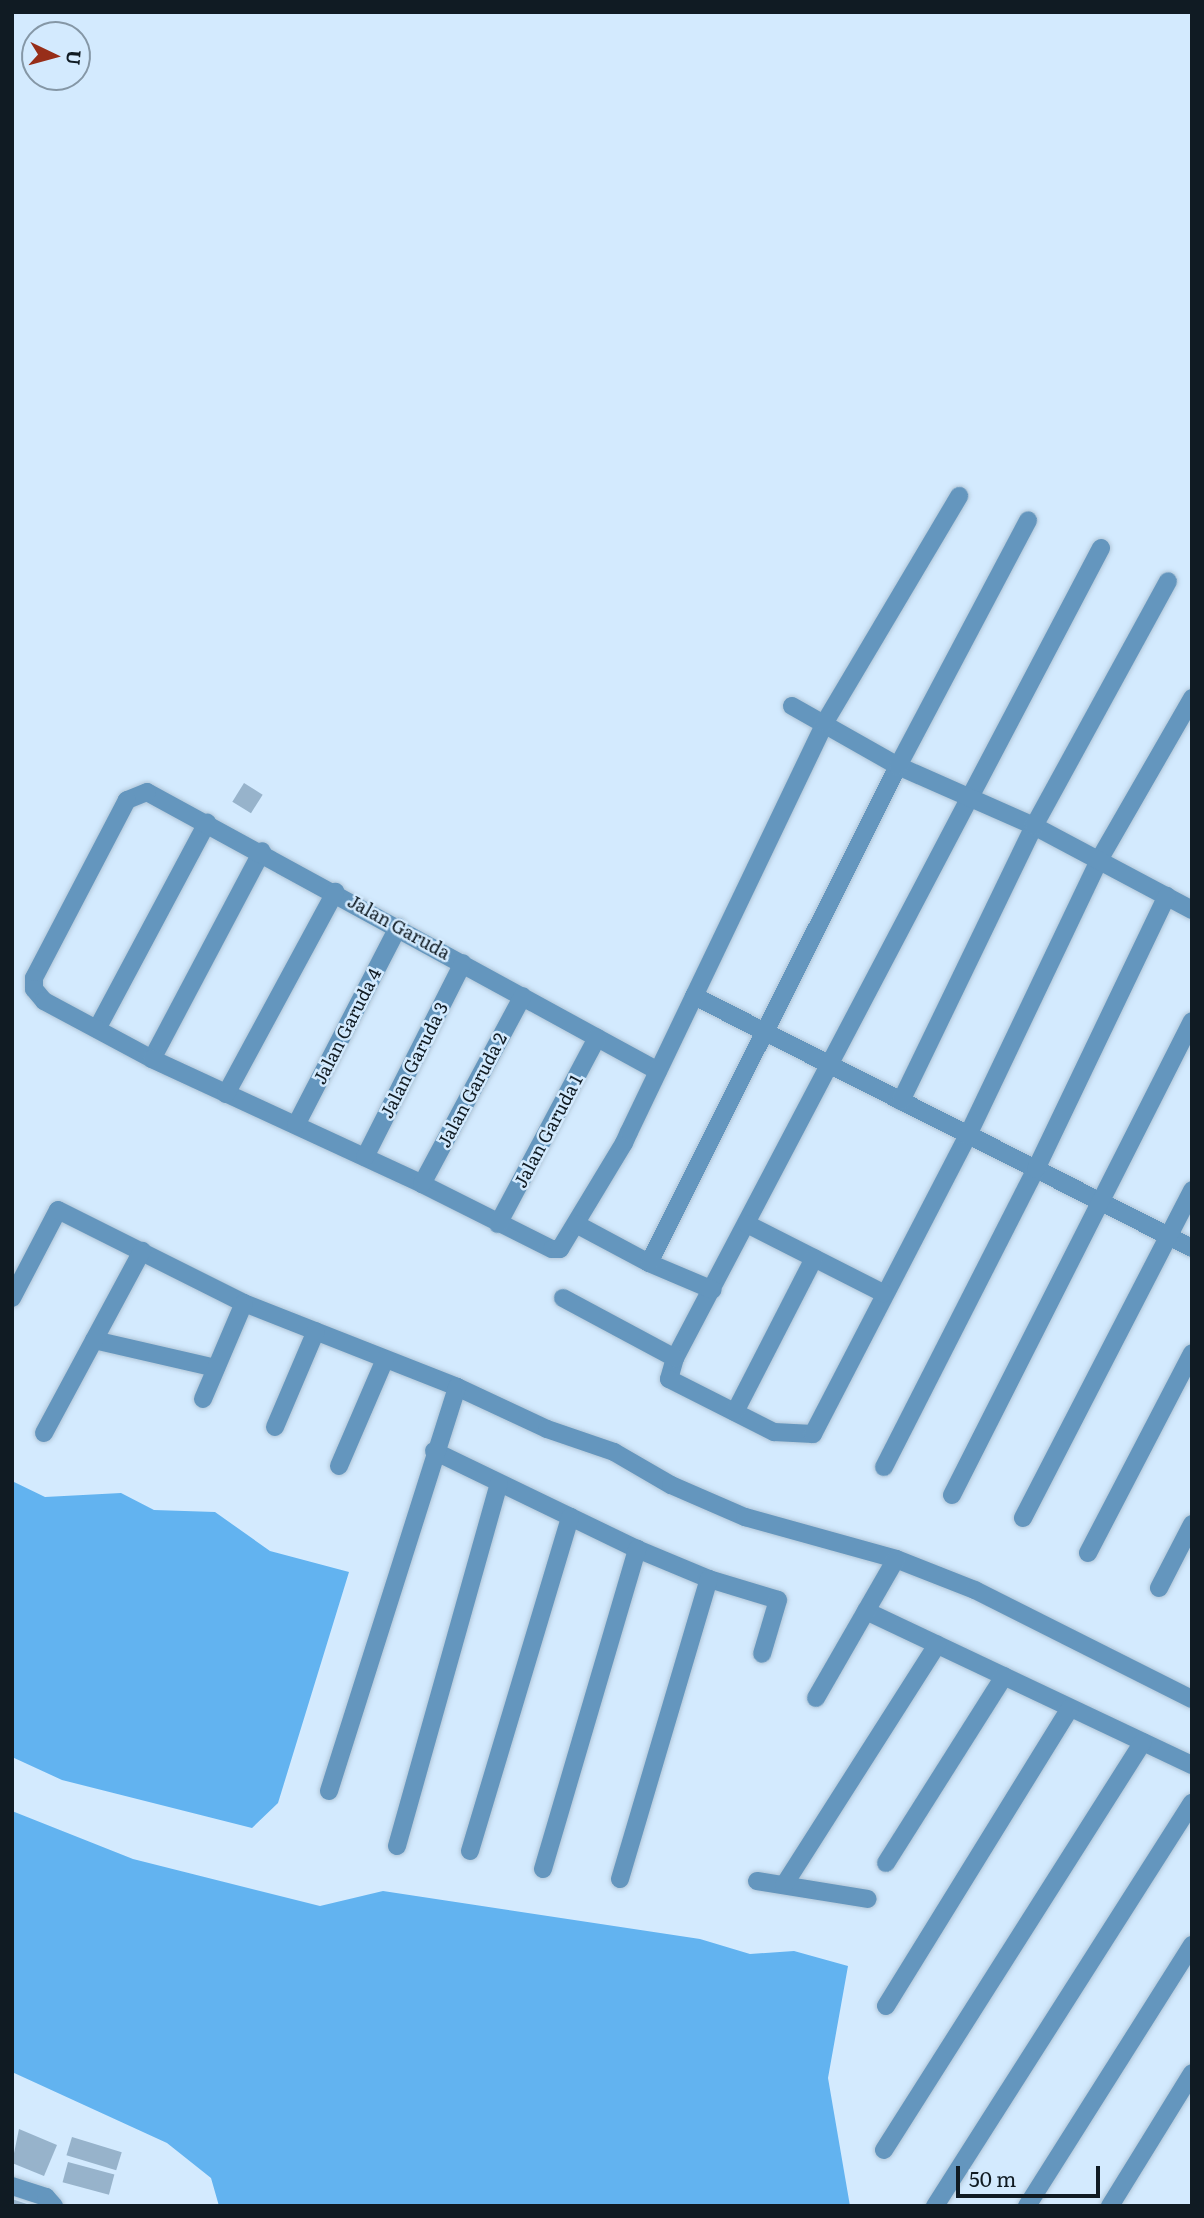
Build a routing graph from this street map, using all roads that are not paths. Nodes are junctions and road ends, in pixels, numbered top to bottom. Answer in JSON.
{"nodes":[{"id":1,"x":959,"y":496,"type":"dead end"},
{"id":2,"x":1028,"y":520,"type":"dead end"},
{"id":3,"x":1101,"y":548,"type":"dead end"},
{"id":4,"x":1168,"y":581,"type":"dead end"},
{"id":5,"x":1192,"y":698,"type":"edge"},
{"id":6,"x":792,"y":706,"type":"dead end"},
{"id":7,"x":825,"y":722,"type":"junction"},
{"id":8,"x":898,"y":766,"type":"junction"},
{"id":9,"x":968,"y":796,"type":"junction"},
{"id":10,"x":207,"y":823,"type":"junction"},
{"id":11,"x":1034,"y":826,"type":"junction"},
{"id":12,"x":262,"y":851,"type":"junction"},
{"id":13,"x":1099,"y":860,"type":"junction"},
{"id":14,"x":335,"y":892,"type":"junction"},
{"id":15,"x":1167,"y":896,"type":"junction"},
{"id":16,"x":1192,"y":910,"type":"edge"},
{"id":17,"x":398,"y":927,"type":"junction"},
{"id":18,"x":463,"y":963,"type":"junction"},
{"id":19,"x":523,"y":996,"type":"junction"},
{"id":20,"x":694,"y":996,"type":"junction"},
{"id":21,"x":1192,"y":1021,"type":"edge"},
{"id":22,"x":97,"y":1029,"type":"junction"},
{"id":23,"x":765,"y":1032,"type":"junction"},
{"id":24,"x":597,"y":1038,"type":"junction"},
{"id":25,"x":152,"y":1059,"type":"junction"},
{"id":26,"x":832,"y":1066,"type":"junction"},
{"id":27,"x":658,"y":1071,"type":"junction"},
{"id":28,"x":226,"y":1094,"type":"junction"},
{"id":29,"x":901,"y":1101,"type":"junction"},
{"id":30,"x":296,"y":1125,"type":"junction"},
{"id":31,"x":968,"y":1135,"type":"junction"},
{"id":32,"x":365,"y":1157,"type":"junction"},
{"id":33,"x":1036,"y":1169,"type":"junction"},
{"id":34,"x":422,"y":1184,"type":"junction"},
{"id":35,"x":1192,"y":1190,"type":"edge"},
{"id":36,"x":1101,"y":1202,"type":"junction"},
{"id":37,"x":498,"y":1224,"type":"junction"},
{"id":38,"x":576,"y":1224,"type":"junction"},
{"id":39,"x":747,"y":1224,"type":"junction"},
{"id":40,"x":1169,"y":1237,"type":"junction"},
{"id":41,"x":1192,"y":1248,"type":"edge"},
{"id":42,"x":142,"y":1251,"type":"junction"},
{"id":43,"x":814,"y":1258,"type":"junction"},
{"id":44,"x":649,"y":1263,"type":"junction"},
{"id":45,"x":713,"y":1290,"type":"junction"},
{"id":46,"x":883,"y":1293,"type":"junction"},
{"id":47,"x":12,"y":1298,"type":"edge"},
{"id":48,"x":563,"y":1298,"type":"dead end"},
{"id":49,"x":244,"y":1303,"type":"junction"},
{"id":50,"x":316,"y":1331,"type":"junction"},
{"id":51,"x":94,"y":1340,"type":"junction"},
{"id":52,"x":1192,"y":1353,"type":"edge"},
{"id":53,"x":675,"y":1358,"type":"junction"},
{"id":54,"x":385,"y":1359,"type":"junction"},
{"id":55,"x":216,"y":1368,"type":"junction"},
{"id":56,"x":457,"y":1387,"type":"junction"},
{"id":57,"x":203,"y":1399,"type":"dead end"},
{"id":58,"x":736,"y":1412,"type":"junction"},
{"id":59,"x":275,"y":1427,"type":"dead end"},
{"id":60,"x":44,"y":1433,"type":"dead end"},
{"id":61,"x":434,"y":1451,"type":"junction"},
{"id":62,"x":340,"y":1466,"type":"dead end"},
{"id":63,"x":884,"y":1466,"type":"dead end"},
{"id":64,"x":499,"y":1483,"type":"junction"},
{"id":65,"x":952,"y":1495,"type":"dead end"},
{"id":66,"x":570,"y":1517,"type":"junction"},
{"id":67,"x":1023,"y":1518,"type":"dead end"},
{"id":68,"x":1192,"y":1524,"type":"edge"},
{"id":69,"x":637,"y":1549,"type":"junction"},
{"id":70,"x":1088,"y":1553,"type":"dead end"},
{"id":71,"x":896,"y":1559,"type":"junction"},
{"id":72,"x":709,"y":1579,"type":"junction"},
{"id":73,"x":1159,"y":1588,"type":"dead end"},
{"id":74,"x":866,"y":1611,"type":"junction"},
{"id":75,"x":937,"y":1645,"type":"junction"},
{"id":76,"x":762,"y":1654,"type":"dead end"},
{"id":77,"x":1004,"y":1676,"type":"junction"},
{"id":78,"x":816,"y":1698,"type":"dead end"},
{"id":79,"x":1192,"y":1699,"type":"edge"},
{"id":80,"x":1070,"y":1708,"type":"junction"},
{"id":81,"x":1143,"y":1742,"type":"junction"},
{"id":82,"x":1192,"y":1765,"type":"edge"},
{"id":83,"x":329,"y":1791,"type":"dead end"},
{"id":84,"x":1192,"y":1804,"type":"edge"},
{"id":85,"x":397,"y":1846,"type":"dead end"},
{"id":86,"x":470,"y":1851,"type":"dead end"},
{"id":87,"x":886,"y":1863,"type":"dead end"},
{"id":88,"x":543,"y":1869,"type":"dead end"},
{"id":89,"x":620,"y":1879,"type":"dead end"},
{"id":90,"x":757,"y":1881,"type":"dead end"},
{"id":91,"x":784,"y":1885,"type":"junction"},
{"id":92,"x":868,"y":1899,"type":"dead end"},
{"id":93,"x":1192,"y":1945,"type":"edge"},
{"id":94,"x":886,"y":2006,"type":"dead end"},
{"id":95,"x":1192,"y":2073,"type":"edge"},
{"id":96,"x":884,"y":2150,"type":"dead end"},
{"id":97,"x":12,"y":2186,"type":"edge"},
{"id":98,"x":54,"y":2206,"type":"edge"},
{"id":99,"x":935,"y":2206,"type":"edge"},
{"id":100,"x":1027,"y":2206,"type":"edge"},
{"id":101,"x":1110,"y":2206,"type":"edge"}],
"edges":[{"from":1,"to":7,"type":"street"},
{"from":2,"to":8,"type":"street"},
{"from":3,"to":9,"type":"street"},
{"from":4,"to":11,"type":"street"},
{"from":5,"to":13,"type":"street"},
{"from":6,"to":7,"type":"street"},
{"from":7,"to":8,"type":"street"},
{"from":7,"to":20,"type":"street"},
{"from":8,"to":9,"type":"street"},
{"from":8,"to":23,"type":"street"},
{"from":9,"to":11,"type":"street"},
{"from":9,"to":26,"type":"street"},
{"from":10,"to":12,"type":"street","name":"Jalan Garuda"},
{"from":10,"to":22,"type":"street"},
{"from":10,"to":22,"type":"street","name":"Jalan Garuda"},
{"from":11,"to":13,"type":"street"},
{"from":11,"to":29,"type":"street"},
{"from":12,"to":14,"type":"street","name":"Jalan Garuda"},
{"from":12,"to":25,"type":"street"},
{"from":13,"to":15,"type":"street"},
{"from":13,"to":31,"type":"street"},
{"from":14,"to":17,"type":"street","name":"Jalan Garuda"},
{"from":14,"to":28,"type":"street"},
{"from":15,"to":16,"type":"street"},
{"from":15,"to":33,"type":"street"},
{"from":17,"to":18,"type":"street","name":"Jalan Garuda"},
{"from":17,"to":30,"type":"street","name":"Jalan Garuda 4"},
{"from":18,"to":19,"type":"street","name":"Jalan Garuda"},
{"from":18,"to":32,"type":"street","name":"Jalan Garuda 3"},
{"from":19,"to":24,"type":"street","name":"Jalan Garuda"},
{"from":19,"to":34,"type":"street","name":"Jalan Garuda 2"},
{"from":20,"to":23,"type":"street"},
{"from":20,"to":27,"type":"street"},
{"from":21,"to":36,"type":"street"},
{"from":22,"to":25,"type":"street"},
{"from":23,"to":26,"type":"street"},
{"from":23,"to":44,"type":"street"},
{"from":24,"to":27,"type":"street","name":"Jalan Garuda"},
{"from":24,"to":37,"type":"street","name":"Jalan Garuda 1"},
{"from":25,"to":28,"type":"street"},
{"from":26,"to":29,"type":"street"},
{"from":26,"to":39,"type":"street"},
{"from":27,"to":38,"type":"street"},
{"from":28,"to":30,"type":"street"},
{"from":29,"to":31,"type":"street"},
{"from":30,"to":32,"type":"street"},
{"from":31,"to":33,"type":"street"},
{"from":31,"to":46,"type":"street"},
{"from":32,"to":34,"type":"street"},
{"from":33,"to":36,"type":"street"},
{"from":33,"to":63,"type":"street"},
{"from":34,"to":37,"type":"street"},
{"from":35,"to":40,"type":"street"},
{"from":36,"to":40,"type":"street"},
{"from":36,"to":65,"type":"street"},
{"from":37,"to":38,"type":"street"},
{"from":38,"to":44,"type":"street"},
{"from":39,"to":43,"type":"street"},
{"from":39,"to":45,"type":"street"},
{"from":40,"to":41,"type":"street"},
{"from":40,"to":67,"type":"street"},
{"from":42,"to":47,"type":"street"},
{"from":42,"to":49,"type":"street"},
{"from":42,"to":51,"type":"street"},
{"from":43,"to":46,"type":"street"},
{"from":43,"to":58,"type":"street"},
{"from":44,"to":45,"type":"street"},
{"from":45,"to":53,"type":"street"},
{"from":46,"to":58,"type":"street"},
{"from":48,"to":53,"type":"street"},
{"from":49,"to":50,"type":"street"},
{"from":49,"to":55,"type":"street"},
{"from":50,"to":54,"type":"street"},
{"from":50,"to":59,"type":"street"},
{"from":51,"to":55,"type":"street"},
{"from":51,"to":60,"type":"street"},
{"from":52,"to":70,"type":"street"},
{"from":53,"to":58,"type":"street"},
{"from":54,"to":56,"type":"street"},
{"from":54,"to":62,"type":"street"},
{"from":55,"to":57,"type":"street"},
{"from":56,"to":61,"type":"street"},
{"from":56,"to":71,"type":"street"},
{"from":61,"to":64,"type":"street"},
{"from":61,"to":83,"type":"street"},
{"from":64,"to":66,"type":"street"},
{"from":64,"to":85,"type":"street"},
{"from":66,"to":69,"type":"street"},
{"from":66,"to":86,"type":"street"},
{"from":68,"to":73,"type":"street"},
{"from":69,"to":72,"type":"street"},
{"from":69,"to":88,"type":"street"},
{"from":71,"to":74,"type":"street"},
{"from":71,"to":79,"type":"street"},
{"from":72,"to":76,"type":"street"},
{"from":72,"to":89,"type":"street"},
{"from":74,"to":75,"type":"street"},
{"from":74,"to":78,"type":"street"},
{"from":75,"to":77,"type":"street"},
{"from":75,"to":91,"type":"street"},
{"from":77,"to":80,"type":"street"},
{"from":77,"to":87,"type":"street"},
{"from":80,"to":81,"type":"street"},
{"from":80,"to":94,"type":"street"},
{"from":81,"to":82,"type":"street"},
{"from":81,"to":96,"type":"street"},
{"from":84,"to":99,"type":"street"},
{"from":90,"to":91,"type":"street"},
{"from":91,"to":92,"type":"street"},
{"from":93,"to":100,"type":"street"},
{"from":95,"to":101,"type":"street"},
{"from":97,"to":98,"type":"street"}]}
